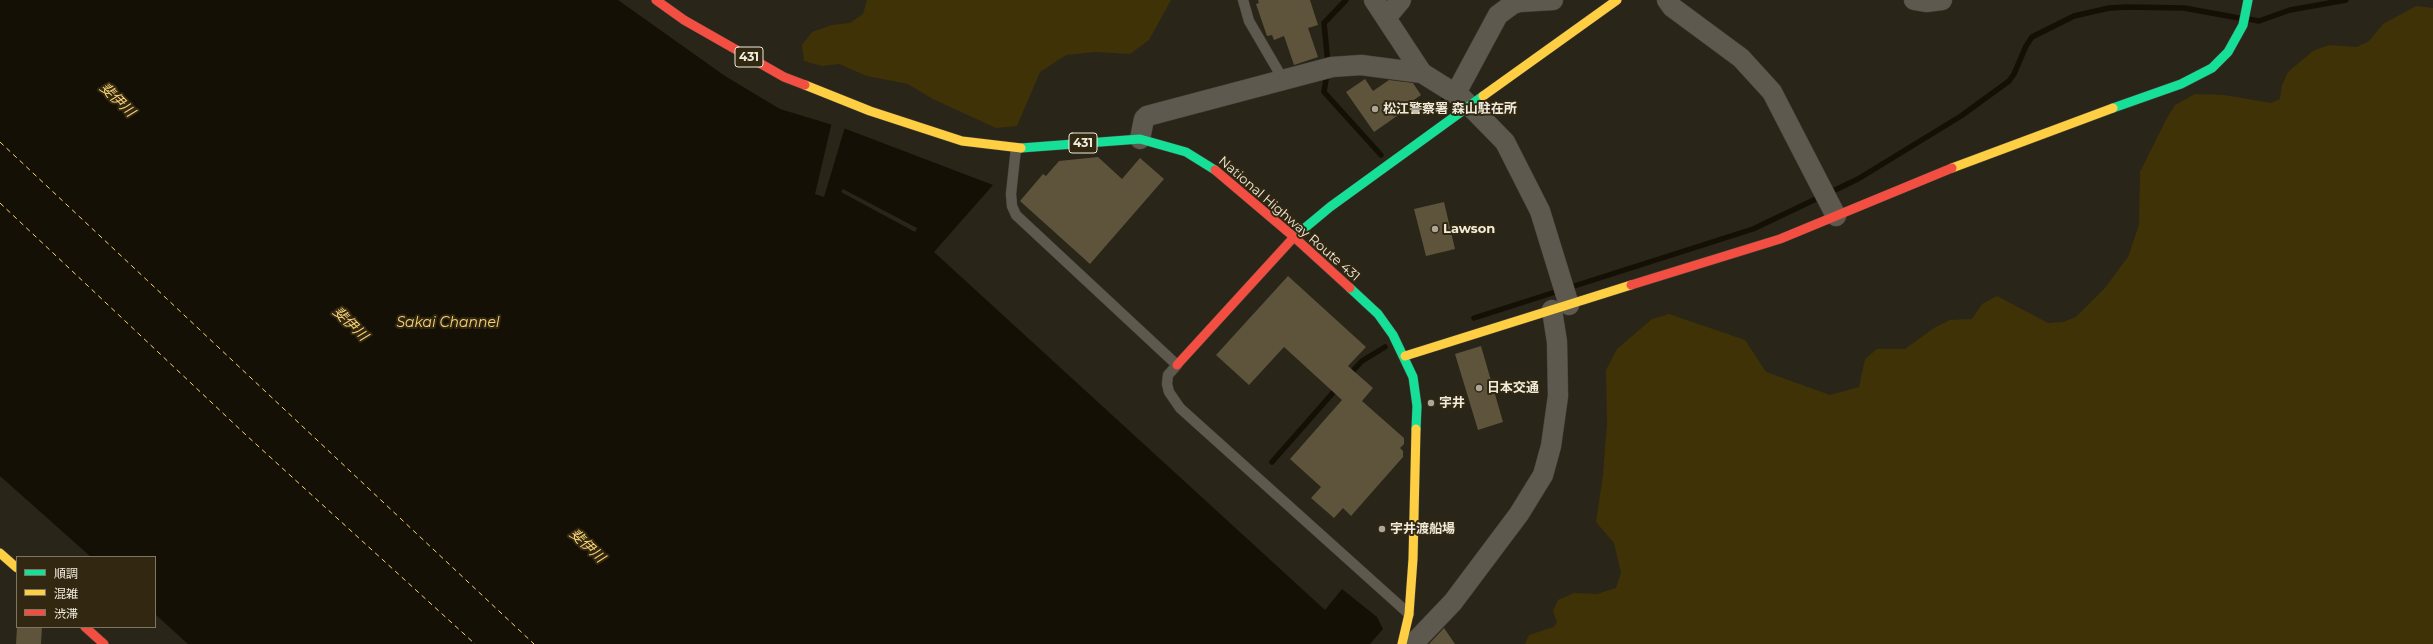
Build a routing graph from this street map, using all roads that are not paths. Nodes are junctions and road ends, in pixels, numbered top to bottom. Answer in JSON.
{"nodes":[{"id":1,"x":656,"y":0,"type":"edge"},
{"id":2,"x":1243,"y":0,"type":"edge"},
{"id":3,"x":1374,"y":0,"type":"edge"},
{"id":4,"x":1401,"y":0,"type":"edge"},
{"id":5,"x":1553,"y":0,"type":"edge"},
{"id":6,"x":1617,"y":0,"type":"edge"},
{"id":7,"x":1667,"y":0,"type":"edge"},
{"id":8,"x":1914,"y":0,"type":"edge"},
{"id":9,"x":1942,"y":0,"type":"edge"},
{"id":10,"x":2248,"y":0,"type":"edge"},
{"id":11,"x":1386,"y":18,"type":"junction"},
{"id":12,"x":1422,"y":73,"type":"junction"},
{"id":13,"x":1284,"y":81,"type":"junction"},
{"id":14,"x":1458,"y":95,"type":"junction"},
{"id":15,"x":1140,"y":140,"type":"junction"},
{"id":16,"x":1016,"y":148,"type":"junction"},
{"id":17,"x":1829,"y":203,"type":"junction"},
{"id":18,"x":1294,"y":237,"type":"junction"},
{"id":19,"x":1562,"y":298,"type":"junction"},
{"id":20,"x":1405,"y":356,"type":"junction"},
{"id":21,"x":1177,"y":365,"type":"junction"},
{"id":22,"x":0,"y":552,"type":"edge"},
{"id":23,"x":16,"y":567,"type":"edge"},
{"id":24,"x":1409,"y":614,"type":"junction"},
{"id":25,"x":86,"y":628,"type":"edge"},
{"id":26,"x":104,"y":644,"type":"edge"},
{"id":27,"x":1402,"y":644,"type":"edge"},
{"id":28,"x":1413,"y":644,"type":"edge"}],
"edges":[{"from":1,"to":16,"type":"main road","name":"National Highway Route 431","number":"431"},
{"from":2,"to":13,"type":"lane"},
{"from":3,"to":11,"type":"street"},
{"from":4,"to":11,"type":"street"},
{"from":5,"to":14,"type":"street"},
{"from":6,"to":14,"type":"main road"},
{"from":7,"to":17,"type":"street"},
{"from":8,"to":9,"type":"street"},
{"from":10,"to":17,"type":"main road"},
{"from":11,"to":12,"type":"street"},
{"from":12,"to":13,"type":"street"},
{"from":12,"to":14,"type":"street"},
{"from":13,"to":15,"type":"street"},
{"from":14,"to":18,"type":"main road"},
{"from":14,"to":19,"type":"street"},
{"from":15,"to":16,"type":"main road","name":"National Highway Route 431","number":"431"},
{"from":15,"to":18,"type":"main road","name":"National Highway Route 431","number":"431"},
{"from":16,"to":21,"type":"lane"},
{"from":17,"to":19,"type":"main road"},
{"from":18,"to":20,"type":"main road","name":"National Highway Route 431","number":"431"},
{"from":18,"to":21,"type":"main road"},
{"from":19,"to":20,"type":"main road"},
{"from":19,"to":28,"type":"street"},
{"from":20,"to":24,"type":"main road","name":"National Highway Route 431","number":"431"},
{"from":21,"to":24,"type":"lane"},
{"from":22,"to":23,"type":"main road"},
{"from":24,"to":27,"type":"main road","name":"National Highway Route 431","number":"431"},
{"from":25,"to":26,"type":"main road"}]}
